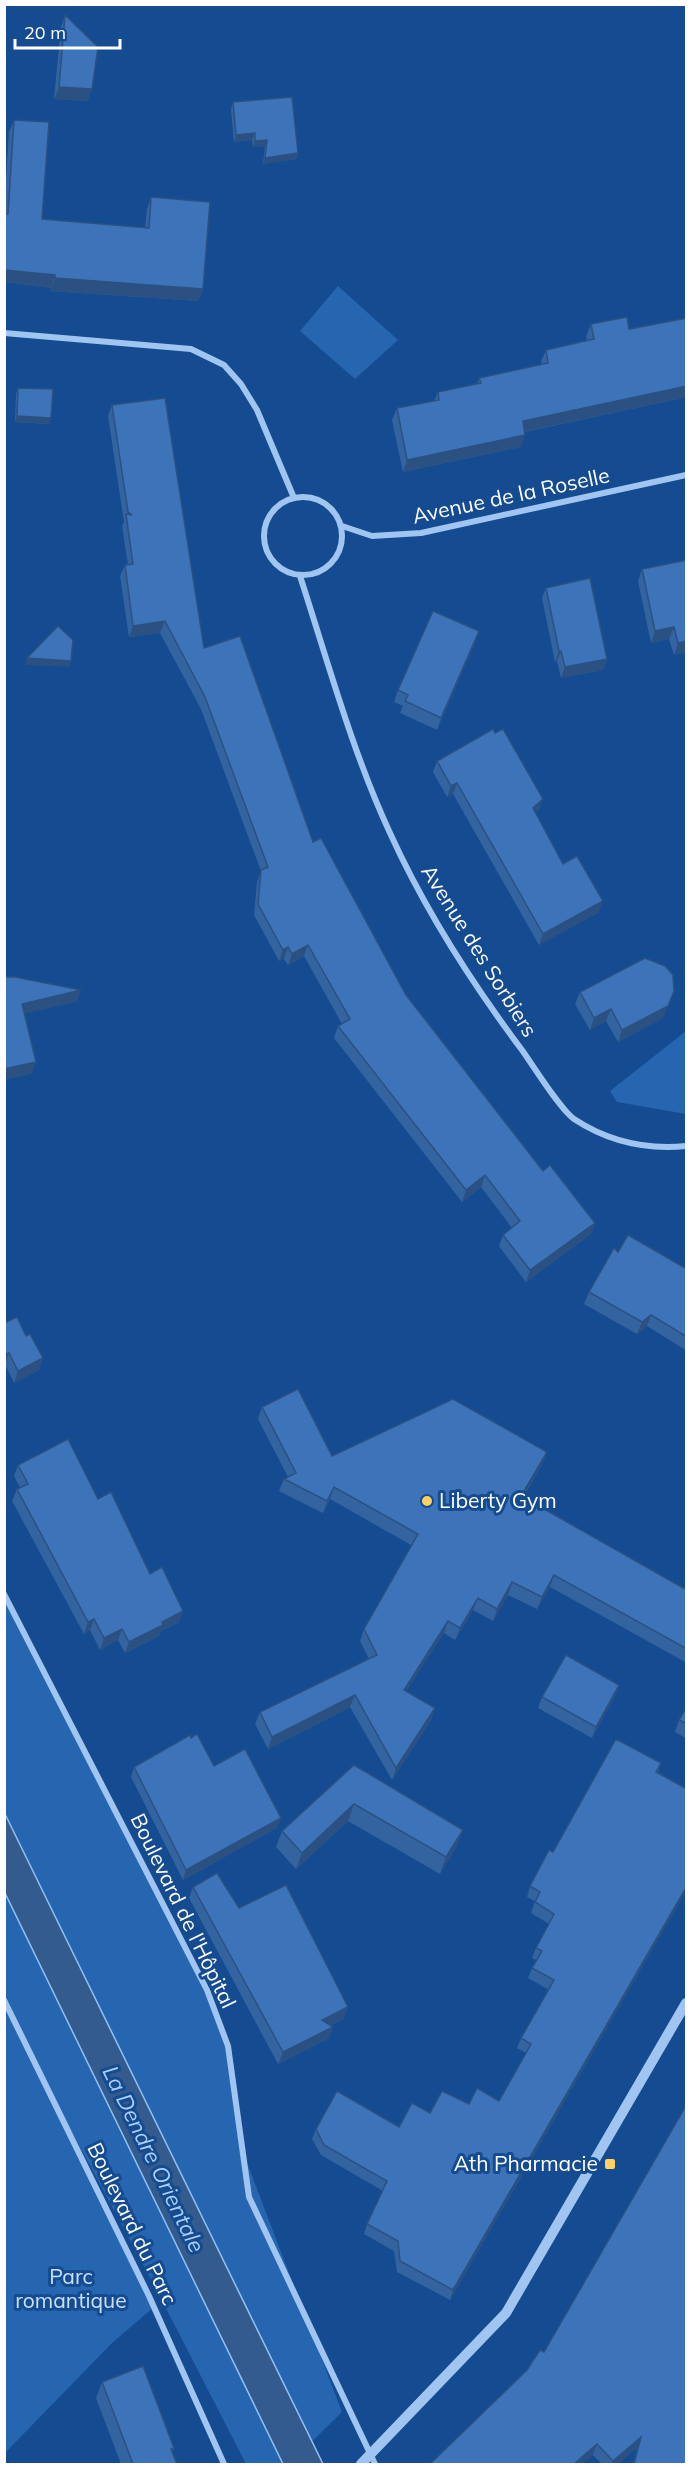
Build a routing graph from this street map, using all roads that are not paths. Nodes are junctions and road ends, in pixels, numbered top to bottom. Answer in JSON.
{"nodes":[{"id":1,"x":4,"y":333,"type":"edge"},
{"id":2,"x":687,"y":476,"type":"edge"},
{"id":3,"x":294,"y":498,"type":"junction"},
{"id":4,"x":342,"y":526,"type":"junction"},
{"id":5,"x":300,"y":576,"type":"junction"},
{"id":6,"x":687,"y":1146,"type":"edge"},
{"id":7,"x":4,"y":1594,"type":"edge"},
{"id":8,"x":4,"y":2000,"type":"edge"},
{"id":9,"x":687,"y":2003,"type":"edge"},
{"id":10,"x":373,"y":2459,"type":"edge"},
{"id":11,"x":224,"y":2464,"type":"edge"},
{"id":12,"x":361,"y":2464,"type":"edge"}],
"edges":[{"from":1,"to":3,"type":"street"},
{"from":2,"to":4,"type":"street","name":"Avenue de la Roselle"},
{"from":3,"to":4,"type":"street"},
{"from":3,"to":5,"type":"street"},
{"from":4,"to":5,"type":"street"},
{"from":5,"to":6,"type":"street","name":"Avenue des Sorbiers"},
{"from":7,"to":10,"type":"street","name":"Boulevard de l'Hôpital"},
{"from":8,"to":11,"type":"street","name":"Boulevard du Parc"},
{"from":9,"to":10,"type":"street"},
{"from":10,"to":12,"type":"street"}]}
